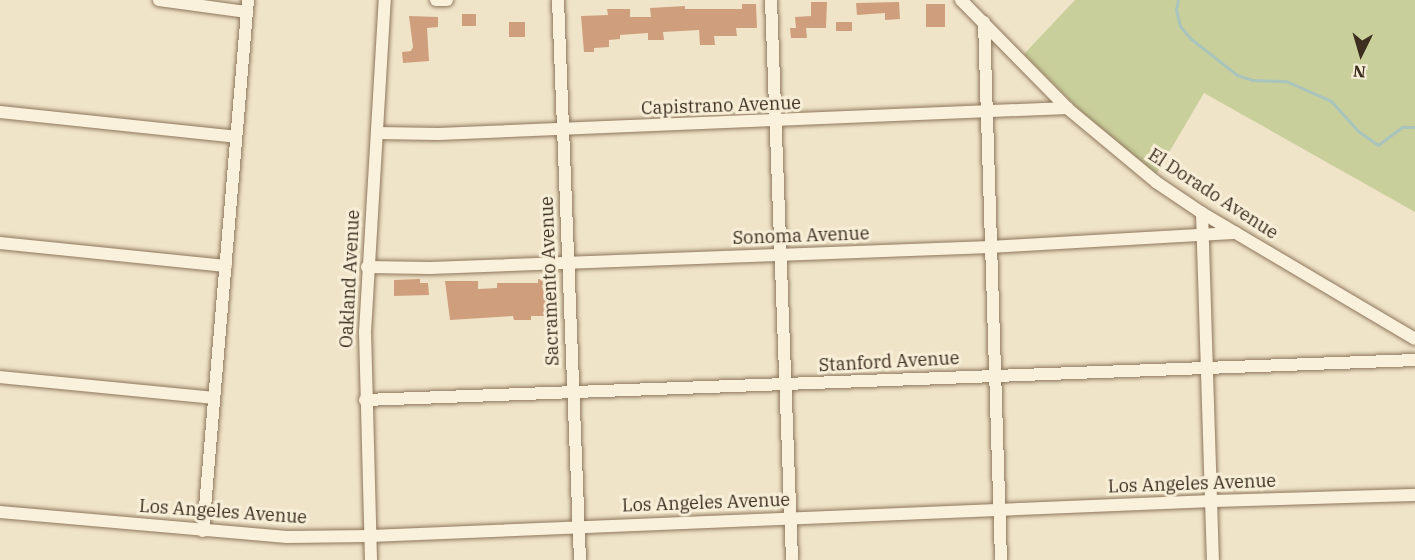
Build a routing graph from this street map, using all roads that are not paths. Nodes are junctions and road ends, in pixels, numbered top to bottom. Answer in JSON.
{"nodes":[{"id":1,"x":159,"y":0,"type":"edge"},
{"id":2,"x":385,"y":0,"type":"edge"},
{"id":3,"x":436,"y":0,"type":"edge"},
{"id":4,"x":447,"y":0,"type":"edge"},
{"id":5,"x":558,"y":0,"type":"edge"},
{"id":6,"x":771,"y":0,"type":"edge"},
{"id":7,"x":962,"y":0,"type":"edge"},
{"id":8,"x":247,"y":6,"type":"edge"},
{"id":9,"x":984,"y":22,"type":"junction"},
{"id":10,"x":1067,"y":108,"type":"junction"},
{"id":11,"x":987,"y":111,"type":"junction"},
{"id":12,"x":0,"y":112,"type":"edge"},
{"id":13,"x":776,"y":122,"type":"junction"},
{"id":14,"x":562,"y":129,"type":"junction"},
{"id":15,"x":377,"y":133,"type":"junction"},
{"id":16,"x":236,"y":137,"type":"junction"},
{"id":17,"x":1202,"y":213,"type":"junction"},
{"id":18,"x":1236,"y":233,"type":"junction"},
{"id":19,"x":1203,"y":235,"type":"junction"},
{"id":20,"x":0,"y":243,"type":"edge"},
{"id":21,"x":991,"y":247,"type":"junction"},
{"id":22,"x":781,"y":254,"type":"junction"},
{"id":23,"x":568,"y":263,"type":"junction"},
{"id":24,"x":226,"y":266,"type":"junction"},
{"id":25,"x":367,"y":267,"type":"junction"},
{"id":26,"x":1415,"y":339,"type":"edge"},
{"id":27,"x":1415,"y":360,"type":"edge"},
{"id":28,"x":1209,"y":369,"type":"junction"},
{"id":29,"x":995,"y":375,"type":"junction"},
{"id":30,"x":0,"y":377,"type":"edge"},
{"id":31,"x":787,"y":384,"type":"junction"},
{"id":32,"x":572,"y":392,"type":"junction"},
{"id":33,"x":214,"y":398,"type":"junction"},
{"id":34,"x":365,"y":400,"type":"junction"},
{"id":35,"x":1415,"y":495,"type":"edge"},
{"id":36,"x":1212,"y":501,"type":"junction"},
{"id":37,"x":999,"y":510,"type":"junction"},
{"id":38,"x":0,"y":512,"type":"edge"},
{"id":39,"x":791,"y":518,"type":"junction"},
{"id":40,"x":579,"y":526,"type":"junction"},
{"id":41,"x":203,"y":531,"type":"junction"},
{"id":42,"x":370,"y":536,"type":"junction"},
{"id":43,"x":371,"y":560,"type":"edge"},
{"id":44,"x":579,"y":560,"type":"edge"},
{"id":45,"x":792,"y":560,"type":"edge"},
{"id":46,"x":1001,"y":560,"type":"edge"},
{"id":47,"x":1213,"y":560,"type":"edge"}],
"edges":[{"from":1,"to":8,"type":"street"},
{"from":2,"to":15,"type":"street","name":"Oakland Avenue"},
{"from":3,"to":4,"type":"street"},
{"from":5,"to":14,"type":"street","name":"Sacramento Avenue"},
{"from":6,"to":13,"type":"street"},
{"from":7,"to":9,"type":"street","name":"El Dorado Avenue"},
{"from":8,"to":16,"type":"street"},
{"from":9,"to":10,"type":"street","name":"El Dorado Avenue"},
{"from":9,"to":11,"type":"street"},
{"from":10,"to":11,"type":"street","name":"Capistrano Avenue"},
{"from":10,"to":17,"type":"street","name":"El Dorado Avenue"},
{"from":11,"to":13,"type":"street","name":"Capistrano Avenue"},
{"from":11,"to":21,"type":"street"},
{"from":12,"to":16,"type":"street"},
{"from":13,"to":14,"type":"street","name":"Capistrano Avenue"},
{"from":13,"to":22,"type":"street"},
{"from":14,"to":15,"type":"street","name":"Capistrano Avenue"},
{"from":14,"to":23,"type":"street","name":"Sacramento Avenue"},
{"from":15,"to":25,"type":"street","name":"Oakland Avenue"},
{"from":16,"to":24,"type":"street"},
{"from":17,"to":18,"type":"street","name":"El Dorado Avenue"},
{"from":17,"to":19,"type":"street"},
{"from":18,"to":19,"type":"street","name":"Sonoma Avenue"},
{"from":18,"to":26,"type":"street","name":"El Dorado Avenue"},
{"from":19,"to":21,"type":"street","name":"Sonoma Avenue"},
{"from":19,"to":28,"type":"street"},
{"from":20,"to":24,"type":"street"},
{"from":21,"to":22,"type":"street","name":"Sonoma Avenue"},
{"from":21,"to":29,"type":"street"},
{"from":22,"to":23,"type":"street","name":"Sonoma Avenue"},
{"from":22,"to":31,"type":"street"},
{"from":23,"to":25,"type":"street","name":"Sonoma Avenue"},
{"from":23,"to":32,"type":"street","name":"Sacramento Avenue"},
{"from":24,"to":33,"type":"street"},
{"from":25,"to":34,"type":"street","name":"Oakland Avenue"},
{"from":27,"to":28,"type":"street","name":"Stanford Avenue"},
{"from":28,"to":29,"type":"street","name":"Stanford Avenue"},
{"from":28,"to":36,"type":"street"},
{"from":29,"to":31,"type":"street","name":"Stanford Avenue"},
{"from":29,"to":37,"type":"street"},
{"from":30,"to":33,"type":"street"},
{"from":31,"to":32,"type":"street","name":"Stanford Avenue"},
{"from":31,"to":39,"type":"street"},
{"from":32,"to":34,"type":"street","name":"Stanford Avenue"},
{"from":32,"to":40,"type":"street","name":"Sacramento Avenue"},
{"from":33,"to":41,"type":"street"},
{"from":34,"to":42,"type":"street","name":"Oakland Avenue"},
{"from":35,"to":36,"type":"street","name":"Los Angeles Avenue"},
{"from":36,"to":37,"type":"street","name":"Los Angeles Avenue"},
{"from":36,"to":47,"type":"street"},
{"from":37,"to":39,"type":"street","name":"Los Angeles Avenue"},
{"from":37,"to":46,"type":"street"},
{"from":38,"to":41,"type":"street","name":"Los Angeles Avenue"},
{"from":39,"to":40,"type":"street","name":"Los Angeles Avenue"},
{"from":39,"to":45,"type":"street"},
{"from":40,"to":42,"type":"street","name":"Los Angeles Avenue"},
{"from":40,"to":44,"type":"street","name":"Sacramento Avenue"},
{"from":41,"to":42,"type":"street","name":"Los Angeles Avenue"},
{"from":42,"to":43,"type":"street","name":"Oakland Avenue"}]}
